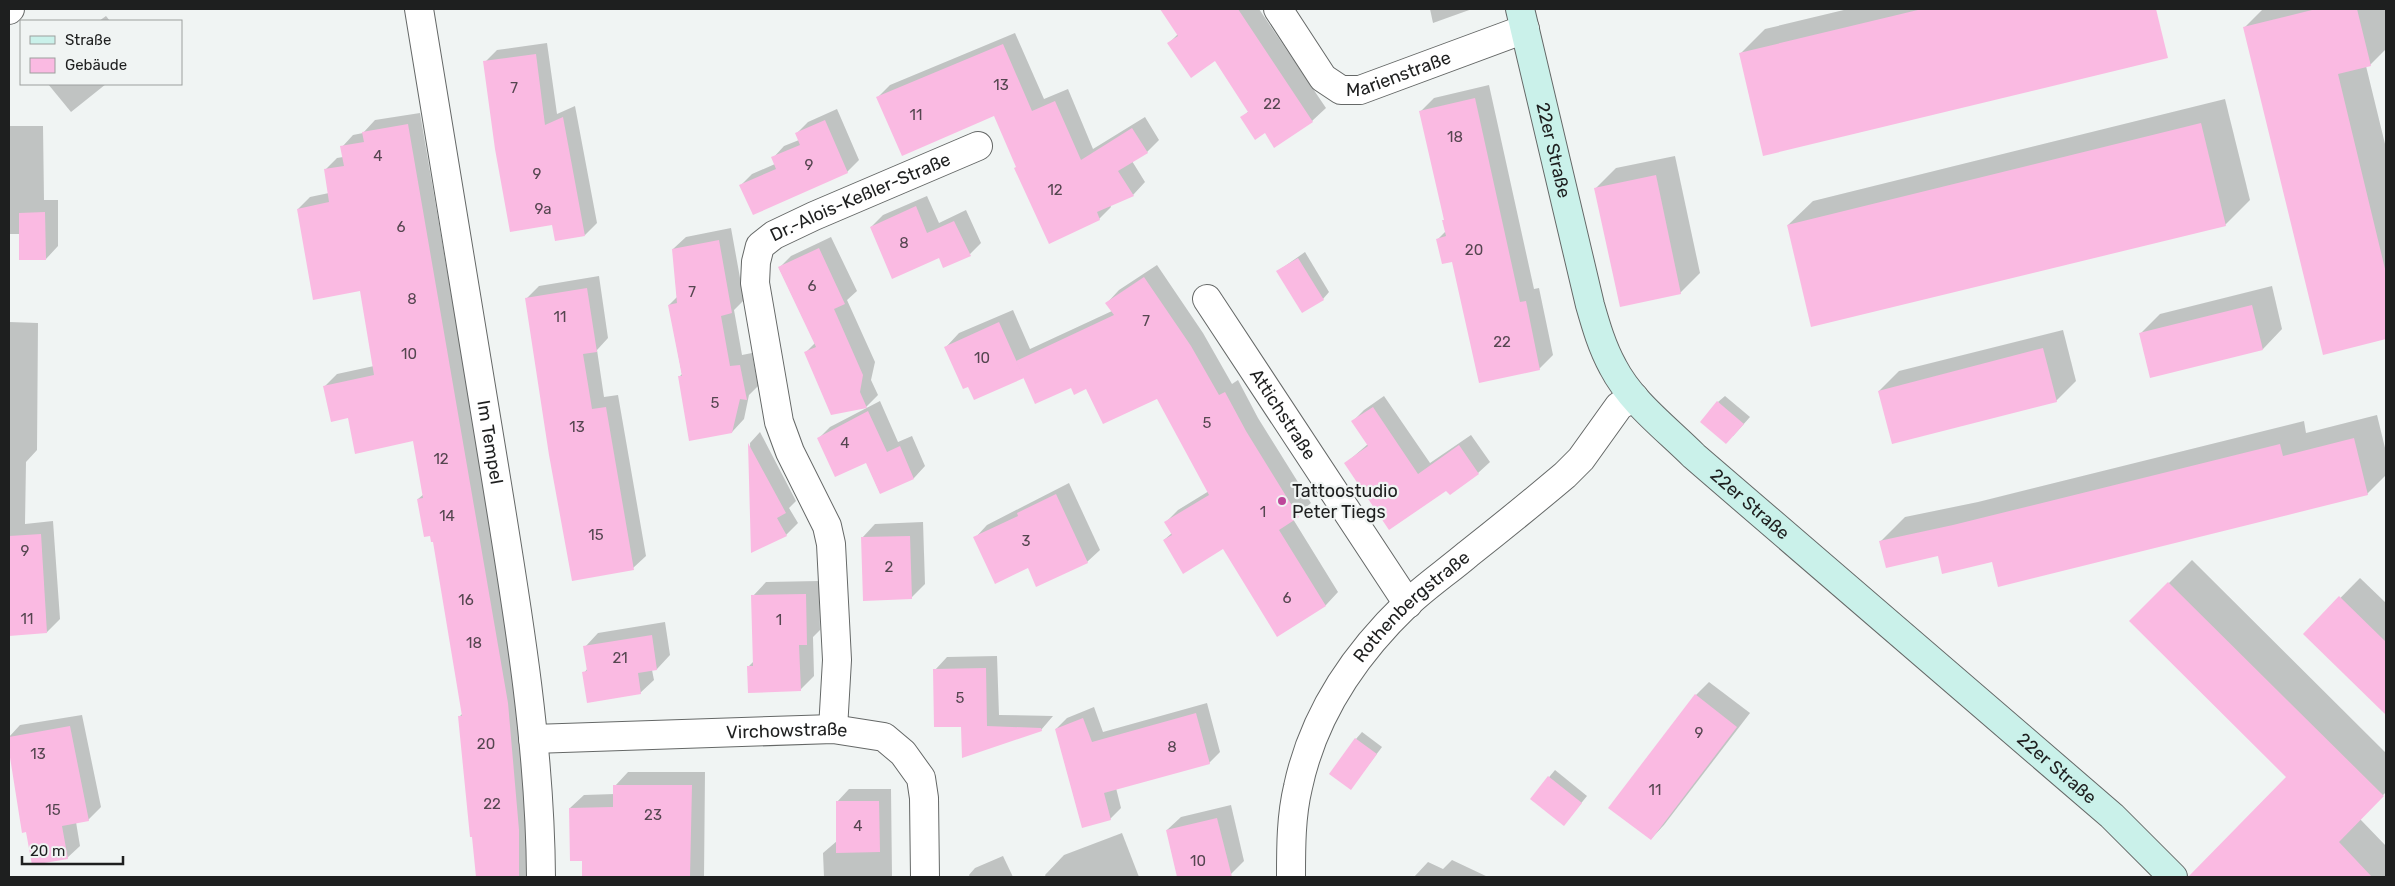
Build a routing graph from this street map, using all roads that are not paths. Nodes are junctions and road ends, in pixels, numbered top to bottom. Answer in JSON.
{"nodes":[{"id":1,"x":419,"y":9,"type":"edge"},
{"id":2,"x":1278,"y":9,"type":"edge"},
{"id":3,"x":1522,"y":19,"type":"edge"},
{"id":4,"x":978,"y":146,"type":"dead end"},
{"id":5,"x":1207,"y":300,"type":"dead end"},
{"id":6,"x":1634,"y":396,"type":"junction"},
{"id":7,"x":1408,"y":604,"type":"junction"},
{"id":8,"x":833,"y":729,"type":"junction"},
{"id":9,"x":534,"y":739,"type":"junction"},
{"id":10,"x":541,"y":877,"type":"edge"},
{"id":11,"x":925,"y":877,"type":"edge"},
{"id":12,"x":1291,"y":877,"type":"edge"},
{"id":13,"x":2173,"y":877,"type":"edge"}],
"edges":[{"from":1,"to":9,"type":"street","name":"Im Tempel"},
{"from":2,"to":3,"type":"street","name":"Marienstraße"},
{"from":3,"to":6,"type":"street","name":"22er Straße"},
{"from":4,"to":8,"type":"street","name":"Dr.-Alois-Keßler-Straße"},
{"from":5,"to":7,"type":"street","name":"Attichstraße"},
{"from":6,"to":7,"type":"street","name":"Rothenbergstraße"},
{"from":6,"to":13,"type":"street","name":"22er Straße"},
{"from":7,"to":12,"type":"street","name":"Rothenbergstraße"},
{"from":8,"to":9,"type":"street","name":"Virchowstraße"},
{"from":8,"to":11,"type":"street","name":"Virchowstraße"},
{"from":9,"to":10,"type":"street","name":"Im Tempel"}]}
